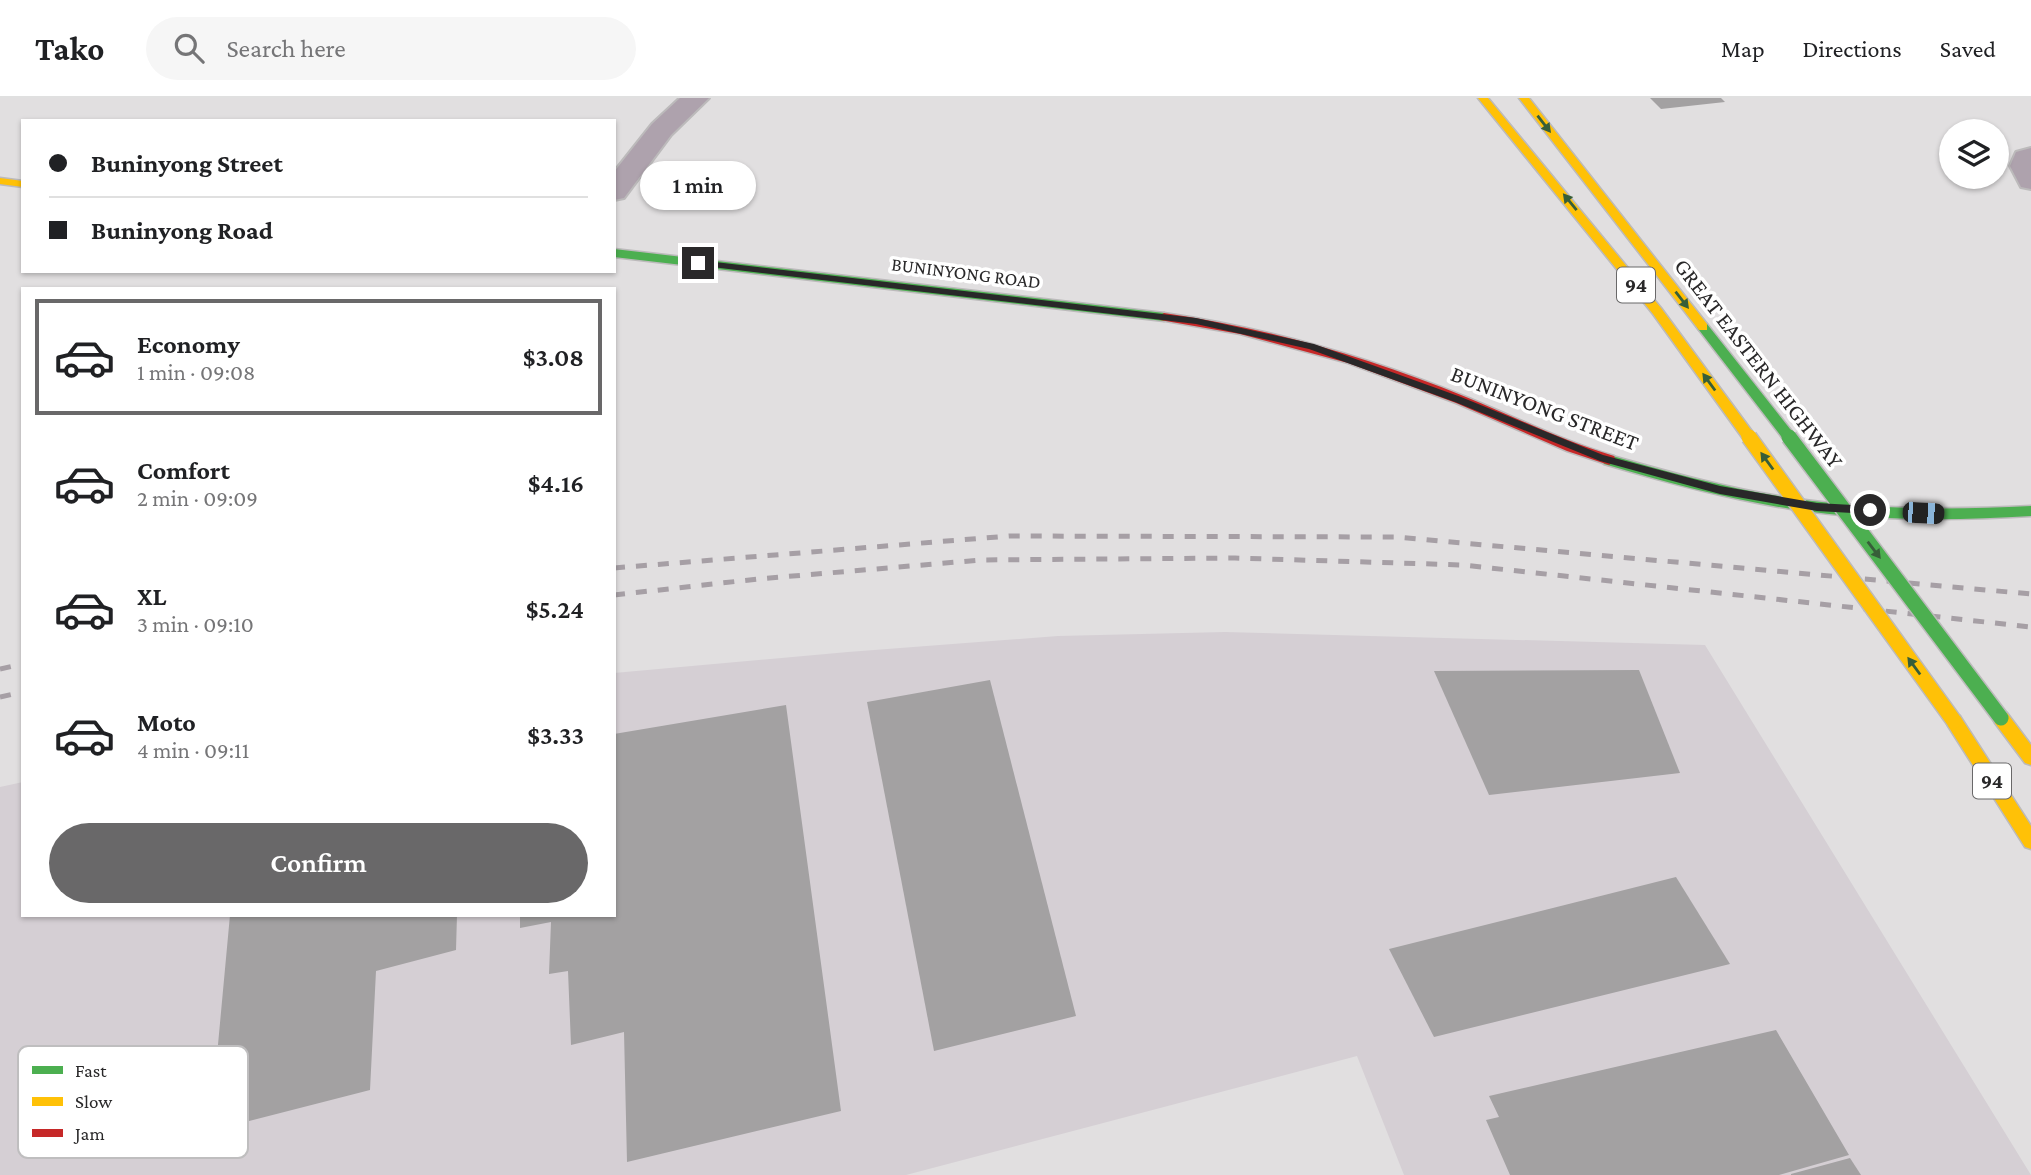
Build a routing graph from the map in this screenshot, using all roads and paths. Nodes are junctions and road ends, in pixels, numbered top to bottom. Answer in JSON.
{"nodes":[{"id":1,"x":696,"y":98,"type":"edge"},
{"id":2,"x":1483,"y":98,"type":"edge"},
{"id":3,"x":1524,"y":98,"type":"edge"},
{"id":4,"x":2031,"y":156,"type":"edge"},
{"id":5,"x":0,"y":181,"type":"edge"},
{"id":6,"x":2031,"y":181,"type":"edge"},
{"id":7,"x":21,"y":184,"type":"edge"},
{"id":8,"x":616,"y":189,"type":"edge"},
{"id":9,"x":616,"y":253,"type":"edge"},
{"id":10,"x":1311,"y":346,"type":"joint"},
{"id":11,"x":2031,"y":510,"type":"edge"},
{"id":12,"x":2031,"y":758,"type":"edge"},
{"id":13,"x":2031,"y":841,"type":"edge"}],
"edges":[{"from":1,"to":8,"type":"street"},
{"from":13,"to":2,"type":"main road","number":"94","one_way":true,"bridge":true},
{"from":3,"to":12,"type":"main road","name":"GREAT EASTERN HIGHWAY","number":"94","one_way":true,"bridge":true},
{"from":4,"to":6,"type":"street"},
{"from":5,"to":7,"type":"main road"},
{"from":9,"to":10,"type":"main road","name":"BUNINYONG ROAD"},
{"from":10,"to":11,"type":"main road","name":"BUNINYONG STREET"}]}
